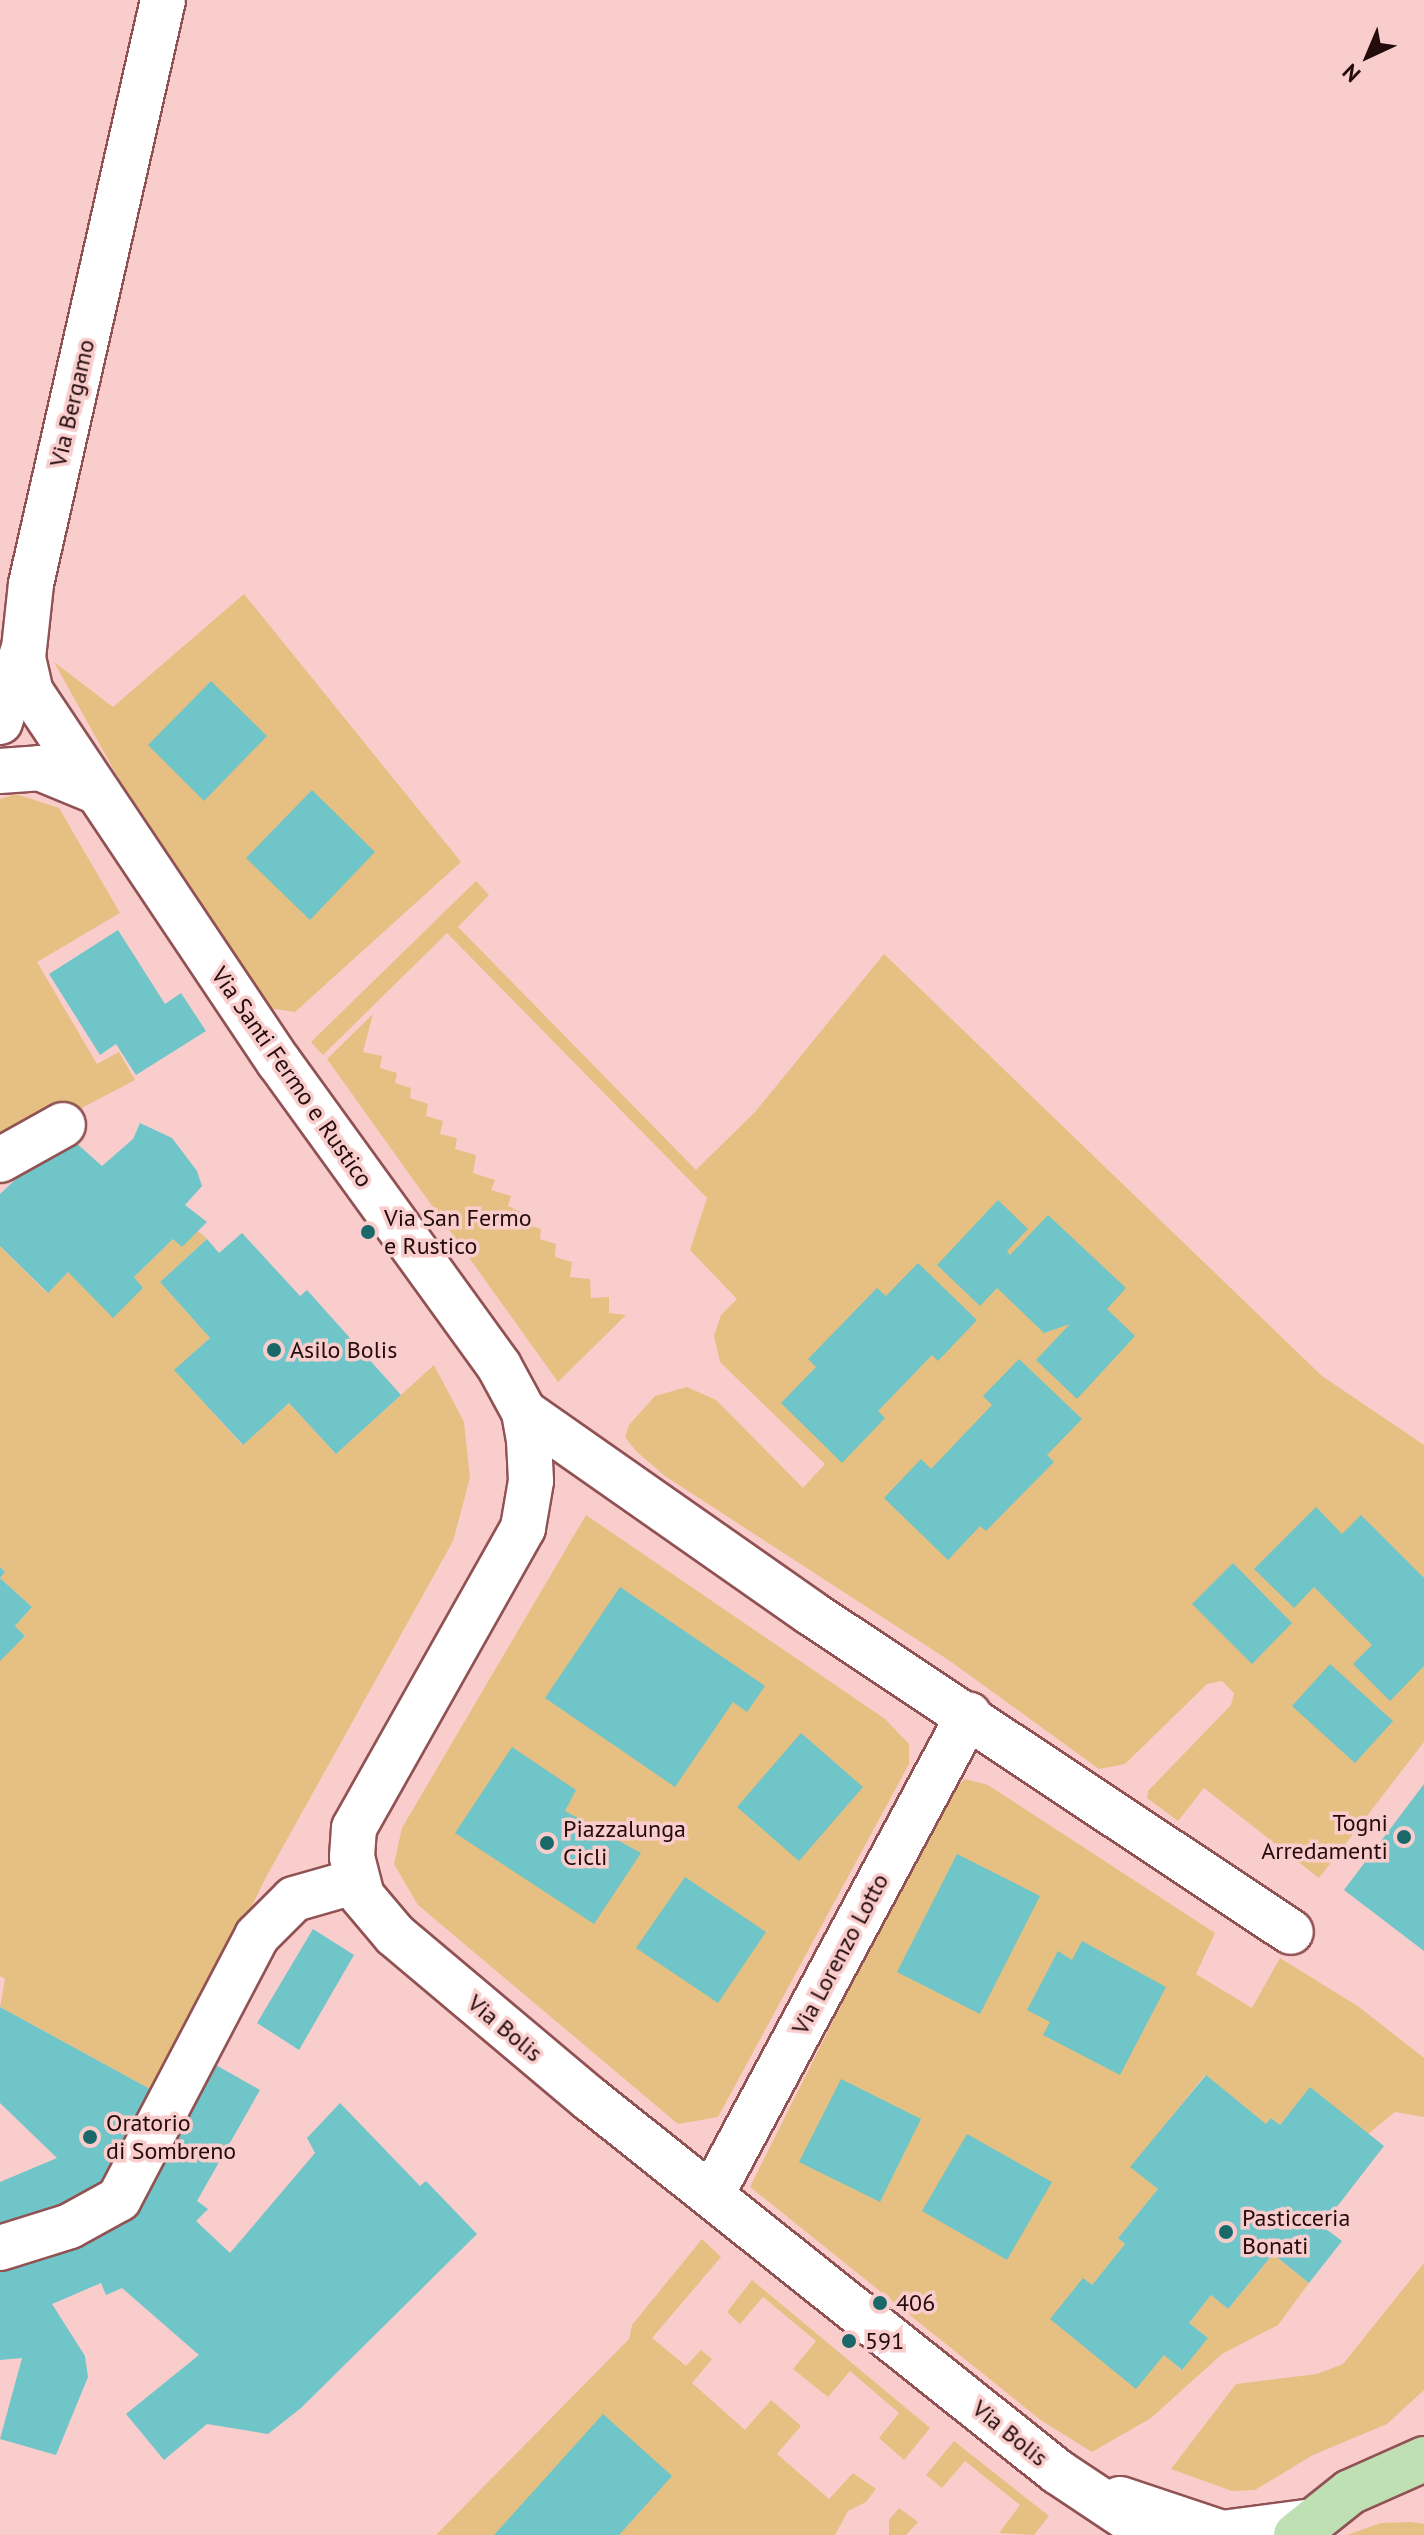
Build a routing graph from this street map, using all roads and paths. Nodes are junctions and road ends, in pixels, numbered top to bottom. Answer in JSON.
{"nodes":[{"id":1,"x":163,"y":0,"type":"edge"},
{"id":2,"x":24,"y":649,"type":"junction"},
{"id":3,"x":0,"y":722,"type":"edge"},
{"id":4,"x":0,"y":771,"type":"edge"},
{"id":5,"x":95,"y":791,"type":"junction"},
{"id":6,"x":63,"y":1125,"type":"dead end"},
{"id":7,"x":0,"y":1160,"type":"edge"},
{"id":8,"x":524,"y":1412,"type":"junction"},
{"id":9,"x":969,"y":1714,"type":"junction"},
{"id":10,"x":357,"y":1881,"type":"junction"},
{"id":11,"x":1291,"y":1932,"type":"dead end"},
{"id":12,"x":712,"y":2194,"type":"junction"},
{"id":13,"x":0,"y":2248,"type":"edge"},
{"id":14,"x":1413,"y":2471,"type":"edge"},
{"id":15,"x":1099,"y":2495,"type":"junction"},
{"id":16,"x":1301,"y":2529,"type":"edge"},
{"id":17,"x":1153,"y":2535,"type":"edge"}],
"edges":[{"from":1,"to":2,"type":"street","name":"Via Bergamo"},
{"from":2,"to":3,"type":"street"},
{"from":2,"to":5,"type":"street","name":"Via Bergamo"},
{"from":4,"to":5,"type":"street"},
{"from":5,"to":8,"type":"street","name":"Via Santi Fermo e Rustico"},
{"from":6,"to":7,"type":"street"},
{"from":8,"to":9,"type":"street"},
{"from":8,"to":10,"type":"street","name":"Via Santi Fermo e Rustico"},
{"from":9,"to":11,"type":"street"},
{"from":9,"to":12,"type":"street","name":"Via Lorenzo Lotto"},
{"from":10,"to":12,"type":"street","name":"Via Bolis"},
{"from":10,"to":13,"type":"street"},
{"from":12,"to":15,"type":"street","name":"Via Bolis"},
{"from":14,"to":16,"type":"main road"},
{"from":15,"to":16,"type":"street","name":"Via Bolis"},
{"from":15,"to":17,"type":"street","name":"Via Bolis"}]}
